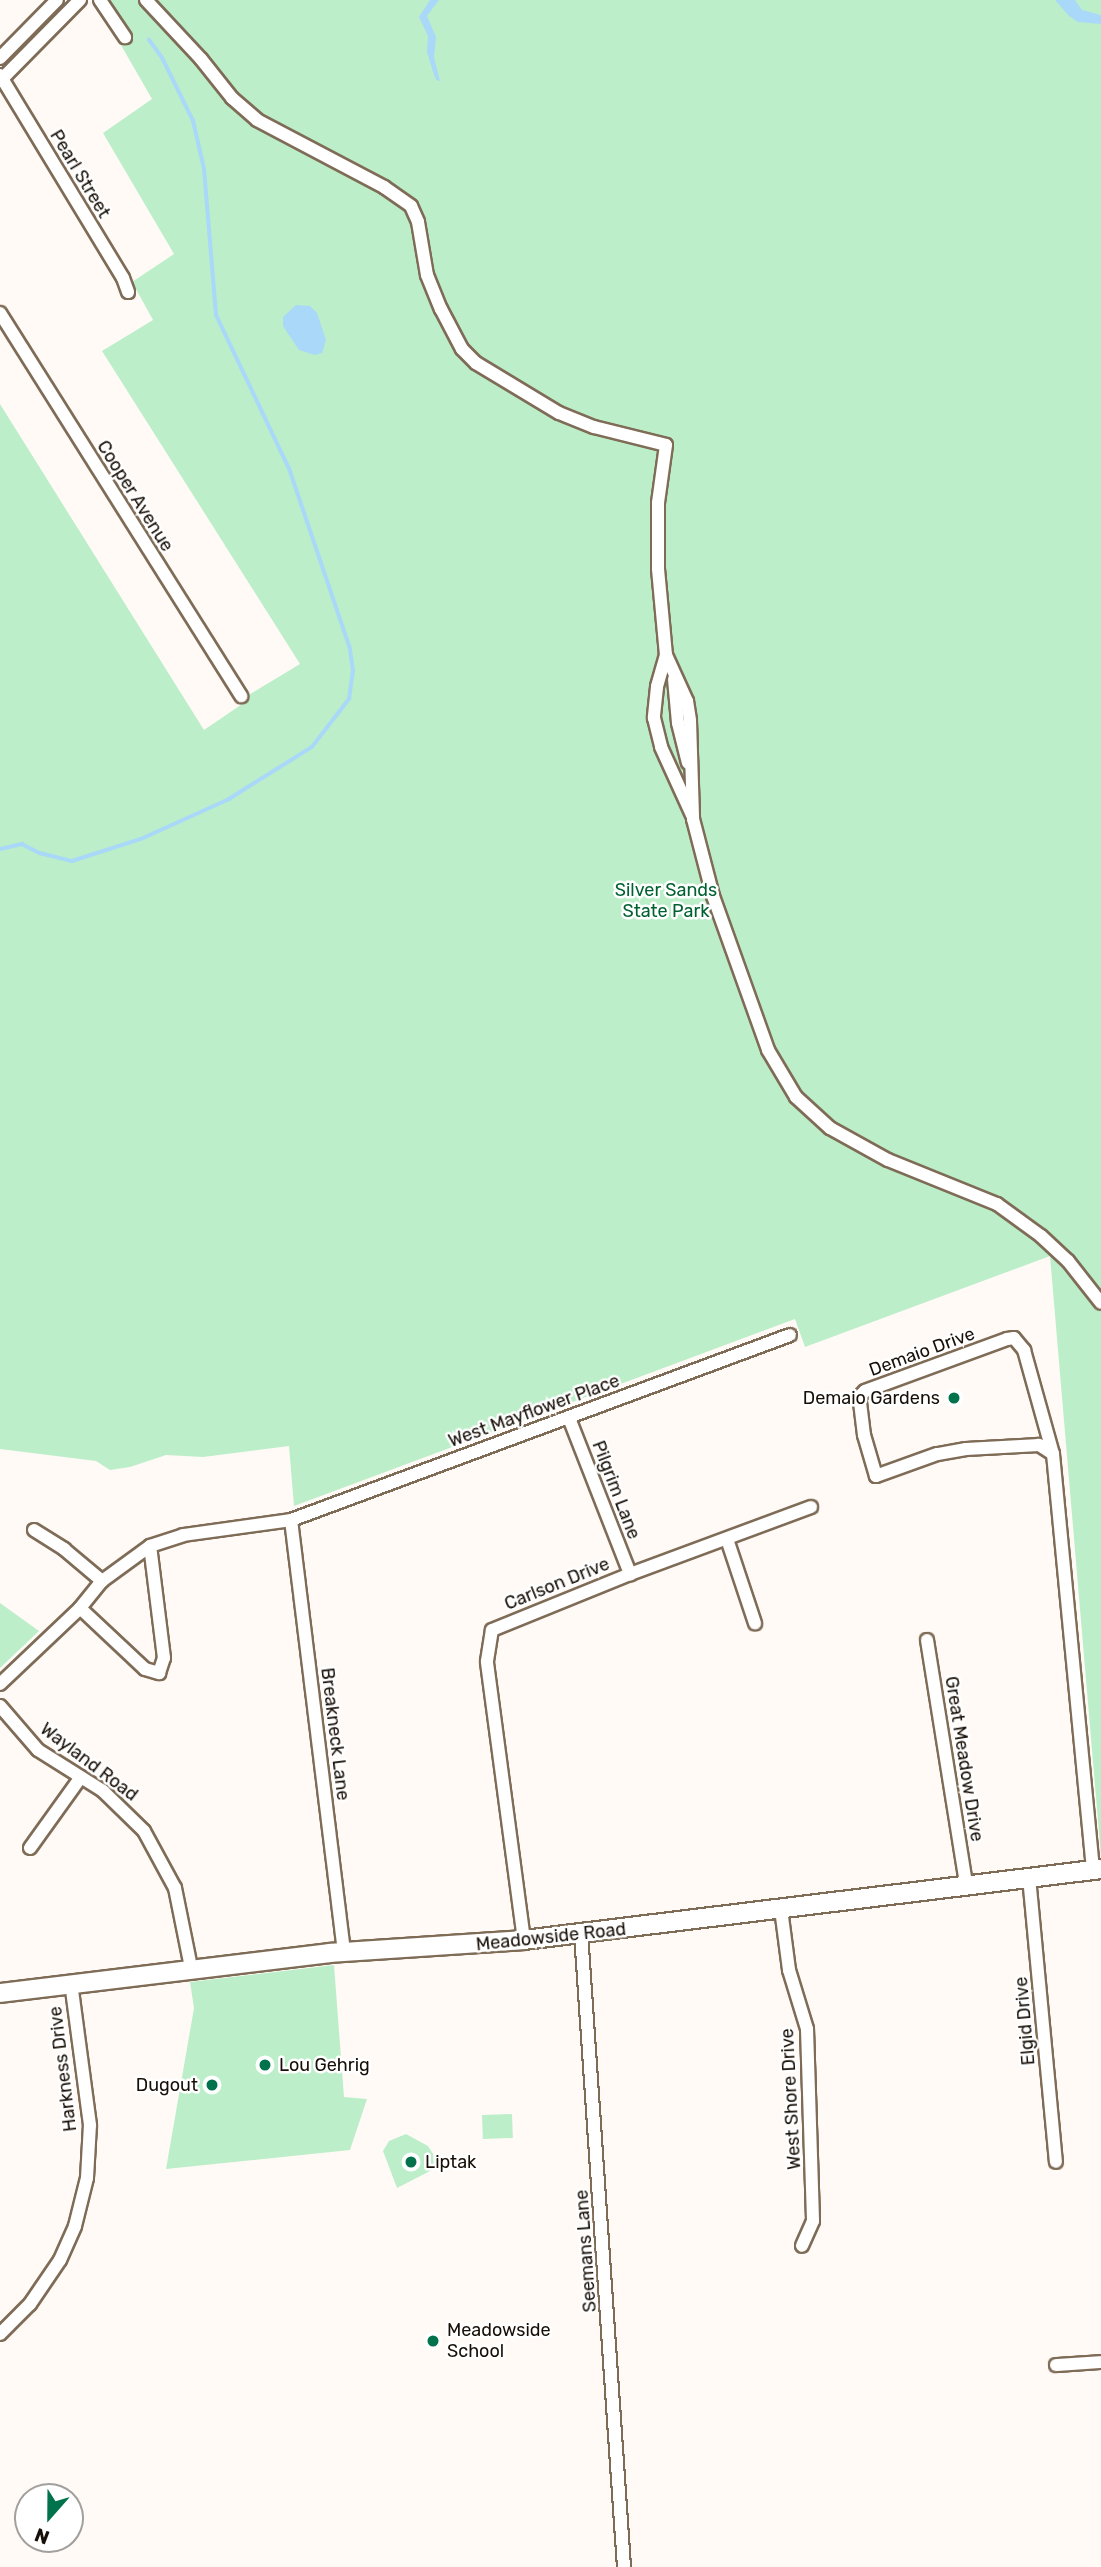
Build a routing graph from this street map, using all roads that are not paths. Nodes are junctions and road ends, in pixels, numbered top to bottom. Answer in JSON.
{"nodes":[{"id":1,"x":57,"y":0,"type":"edge"},
{"id":2,"x":80,"y":0,"type":"edge"},
{"id":3,"x":100,"y":0,"type":"edge"},
{"id":4,"x":146,"y":0,"type":"edge"},
{"id":5,"x":125,"y":37,"type":"dead end"},
{"id":6,"x":0,"y":58,"type":"edge"},
{"id":7,"x":1,"y":78,"type":"edge"},
{"id":8,"x":128,"y":292,"type":"dead end"},
{"id":9,"x":0,"y":313,"type":"edge"},
{"id":10,"x":666,"y":655,"type":"junction"},
{"id":11,"x":241,"y":696,"type":"dead end"},
{"id":12,"x":693,"y":819,"type":"junction"},
{"id":13,"x":1101,"y":1303,"type":"edge"},
{"id":14,"x":790,"y":1335,"type":"dead end"},
{"id":15,"x":569,"y":1418,"type":"junction"},
{"id":16,"x":1053,"y":1454,"type":"junction"},
{"id":17,"x":811,"y":1507,"type":"dead end"},
{"id":18,"x":290,"y":1520,"type":"junction"},
{"id":19,"x":34,"y":1530,"type":"dead end"},
{"id":20,"x":727,"y":1539,"type":"junction"},
{"id":21,"x":150,"y":1546,"type":"junction"},
{"id":22,"x":630,"y":1574,"type":"junction"},
{"id":23,"x":102,"y":1581,"type":"junction"},
{"id":24,"x":80,"y":1608,"type":"junction"},
{"id":25,"x":755,"y":1623,"type":"dead end"},
{"id":26,"x":928,"y":1640,"type":"dead end"},
{"id":27,"x":0,"y":1684,"type":"edge"},
{"id":28,"x":0,"y":1706,"type":"edge"},
{"id":29,"x":81,"y":1777,"type":"junction"},
{"id":30,"x":30,"y":1848,"type":"dead end"},
{"id":31,"x":1097,"y":1870,"type":"edge"},
{"id":32,"x":1030,"y":1877,"type":"junction"},
{"id":33,"x":967,"y":1884,"type":"junction"},
{"id":34,"x":781,"y":1909,"type":"junction"},
{"id":35,"x":581,"y":1933,"type":"junction"},
{"id":36,"x":524,"y":1940,"type":"junction"},
{"id":37,"x":344,"y":1952,"type":"junction"},
{"id":38,"x":191,"y":1967,"type":"junction"},
{"id":39,"x":71,"y":1983,"type":"junction"},
{"id":40,"x":0,"y":1993,"type":"edge"},
{"id":41,"x":1056,"y":2162,"type":"dead end"},
{"id":42,"x":802,"y":2246,"type":"dead end"},
{"id":43,"x":0,"y":2334,"type":"edge"},
{"id":44,"x":1101,"y":2361,"type":"edge"},
{"id":45,"x":1056,"y":2365,"type":"dead end"},
{"id":46,"x":624,"y":2567,"type":"edge"}],
"edges":[{"from":1,"to":6,"type":"street"},
{"from":2,"to":7,"type":"street"},
{"from":3,"to":5,"type":"street"},
{"from":4,"to":10,"type":"street"},
{"from":7,"to":8,"type":"street","name":"Pearl Street"},
{"from":9,"to":11,"type":"street","name":"Cooper Avenue"},
{"from":10,"to":12,"type":"street"},
{"from":10,"to":12,"type":"street"},
{"from":12,"to":13,"type":"street"},
{"from":14,"to":15,"type":"street","name":"West Mayflower Place"},
{"from":15,"to":18,"type":"street","name":"West Mayflower Place"},
{"from":15,"to":22,"type":"street","name":"Pilgrim Lane"},
{"from":16,"to":16,"type":"street","name":"Demaio Drive"},
{"from":16,"to":31,"type":"street","name":"Demaio Drive"},
{"from":17,"to":20,"type":"street","name":"Carlson Drive"},
{"from":18,"to":21,"type":"street","name":"West Mayflower Place"},
{"from":18,"to":37,"type":"street","name":"Breakneck Lane"},
{"from":19,"to":23,"type":"street"},
{"from":20,"to":22,"type":"street","name":"Carlson Drive"},
{"from":20,"to":25,"type":"street"},
{"from":21,"to":23,"type":"street","name":"West Mayflower Place"},
{"from":21,"to":24,"type":"street"},
{"from":22,"to":36,"type":"street","name":"Carlson Drive"},
{"from":23,"to":24,"type":"street","name":"West Mayflower Place"},
{"from":24,"to":27,"type":"street","name":"West Mayflower Place"},
{"from":26,"to":33,"type":"street","name":"Great Meadow Drive"},
{"from":28,"to":29,"type":"street","name":"Wayland Road"},
{"from":29,"to":30,"type":"street"},
{"from":29,"to":38,"type":"street","name":"Wayland Road"},
{"from":31,"to":32,"type":"main road","name":"Meadowside Road"},
{"from":32,"to":33,"type":"main road","name":"Meadowside Road"},
{"from":32,"to":41,"type":"street","name":"Elgid Drive"},
{"from":33,"to":34,"type":"main road","name":"Meadowside Road"},
{"from":34,"to":35,"type":"main road","name":"Meadowside Road"},
{"from":34,"to":42,"type":"street","name":"West Shore Drive"},
{"from":35,"to":36,"type":"main road","name":"Meadowside Road"},
{"from":35,"to":46,"type":"street","name":"Seemans Lane"},
{"from":36,"to":37,"type":"main road","name":"Meadowside Road"},
{"from":37,"to":38,"type":"main road","name":"Meadowside Road"},
{"from":38,"to":39,"type":"main road","name":"Meadowside Road"},
{"from":39,"to":40,"type":"main road","name":"Meadowside Road"},
{"from":39,"to":43,"type":"street","name":"Harkness Drive"},
{"from":44,"to":45,"type":"street"}]}
